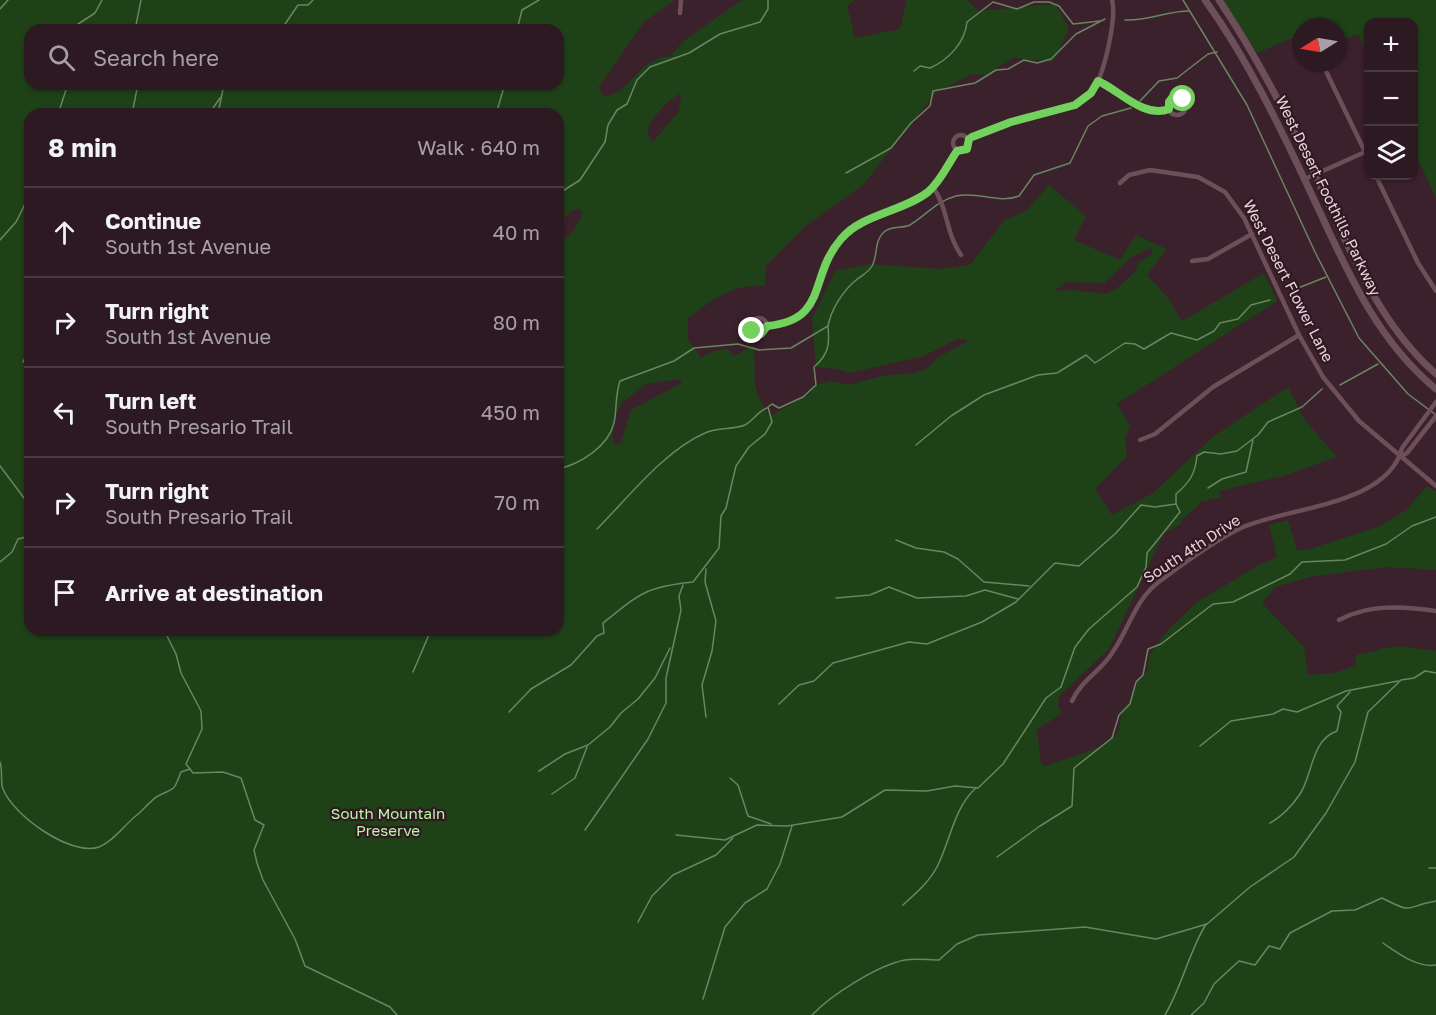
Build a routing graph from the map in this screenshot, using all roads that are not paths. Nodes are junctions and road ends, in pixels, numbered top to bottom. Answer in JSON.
{"nodes":[{"id":1,"x":681,"y":0,"type":"edge"},
{"id":2,"x":1112,"y":0,"type":"edge"},
{"id":3,"x":1219,"y":0,"type":"edge"},
{"id":4,"x":1207,"y":2,"type":"edge"},
{"id":5,"x":680,"y":13,"type":"dead end"},
{"id":6,"x":1326,"y":72,"type":"edge"},
{"id":7,"x":1098,"y":81,"type":"junction"},
{"id":8,"x":1169,"y":109,"type":"dead end"},
{"id":9,"x":969,"y":139,"type":"junction"},
{"id":10,"x":1364,"y":150,"type":"edge"},
{"id":11,"x":957,"y":151,"type":"junction"},
{"id":12,"x":1364,"y":152,"type":"edge"},
{"id":13,"x":1315,"y":174,"type":"junction"},
{"id":14,"x":1305,"y":179,"type":"junction"},
{"id":15,"x":1378,"y":180,"type":"edge"},
{"id":16,"x":1119,"y":183,"type":"dead end"},
{"id":17,"x":933,"y":187,"type":"junction"},
{"id":18,"x":1252,"y":234,"type":"junction"},
{"id":19,"x":961,"y":255,"type":"dead end"},
{"id":20,"x":1192,"y":261,"type":"dead end"},
{"id":21,"x":1436,"y":291,"type":"edge"},
{"id":22,"x":767,"y":326,"type":"dead end"},
{"id":23,"x":1299,"y":335,"type":"junction"},
{"id":24,"x":1436,"y":374,"type":"edge"},
{"id":25,"x":1436,"y":389,"type":"edge"},
{"id":26,"x":1435,"y":404,"type":"edge"},
{"id":27,"x":1435,"y":418,"type":"edge"},
{"id":28,"x":1410,"y":437,"type":"junction"},
{"id":29,"x":1140,"y":440,"type":"dead end"},
{"id":30,"x":1416,"y":441,"type":"junction"},
{"id":31,"x":1400,"y":457,"type":"junction"},
{"id":32,"x":1436,"y":486,"type":"edge"},
{"id":33,"x":1436,"y":611,"type":"edge"},
{"id":34,"x":1339,"y":621,"type":"dead end"},
{"id":35,"x":1072,"y":701,"type":"dead end"}],
"edges":[{"from":1,"to":5,"type":"street"},
{"from":2,"to":7,"type":"street"},
{"from":3,"to":13,"type":"street","name":"West Desert Foothills Parkway"},
{"from":4,"to":14,"type":"street","name":"West Desert Foothills Parkway"},
{"from":6,"to":10,"type":"street"},
{"from":7,"to":8,"type":"street"},
{"from":7,"to":9,"type":"street"},
{"from":9,"to":11,"type":"street"},
{"from":9,"to":11,"type":"street"},
{"from":11,"to":17,"type":"street"},
{"from":12,"to":13,"type":"street"},
{"from":13,"to":14,"type":"street"},
{"from":13,"to":24,"type":"street","name":"West Desert Foothills Parkway"},
{"from":14,"to":25,"type":"street","name":"West Desert Foothills Parkway"},
{"from":15,"to":21,"type":"street"},
{"from":16,"to":18,"type":"street","name":"West Desert Flower Lane"},
{"from":17,"to":19,"type":"street"},
{"from":17,"to":22,"type":"street"},
{"from":18,"to":20,"type":"street"},
{"from":18,"to":23,"type":"street","name":"West Desert Flower Lane"},
{"from":23,"to":29,"type":"street"},
{"from":23,"to":31,"type":"street","name":"West Desert Flower Lane"},
{"from":26,"to":28,"type":"street","name":"South 4th Drive"},
{"from":27,"to":30,"type":"street","name":"South 4th Drive"},
{"from":28,"to":30,"type":"street"},
{"from":28,"to":31,"type":"street","name":"South 4th Drive"},
{"from":30,"to":31,"type":"street","name":"South 4th Drive"},
{"from":31,"to":32,"type":"street","name":"West Desert Flower Lane"},
{"from":31,"to":35,"type":"street","name":"South 4th Drive"},
{"from":33,"to":34,"type":"street"}]}
